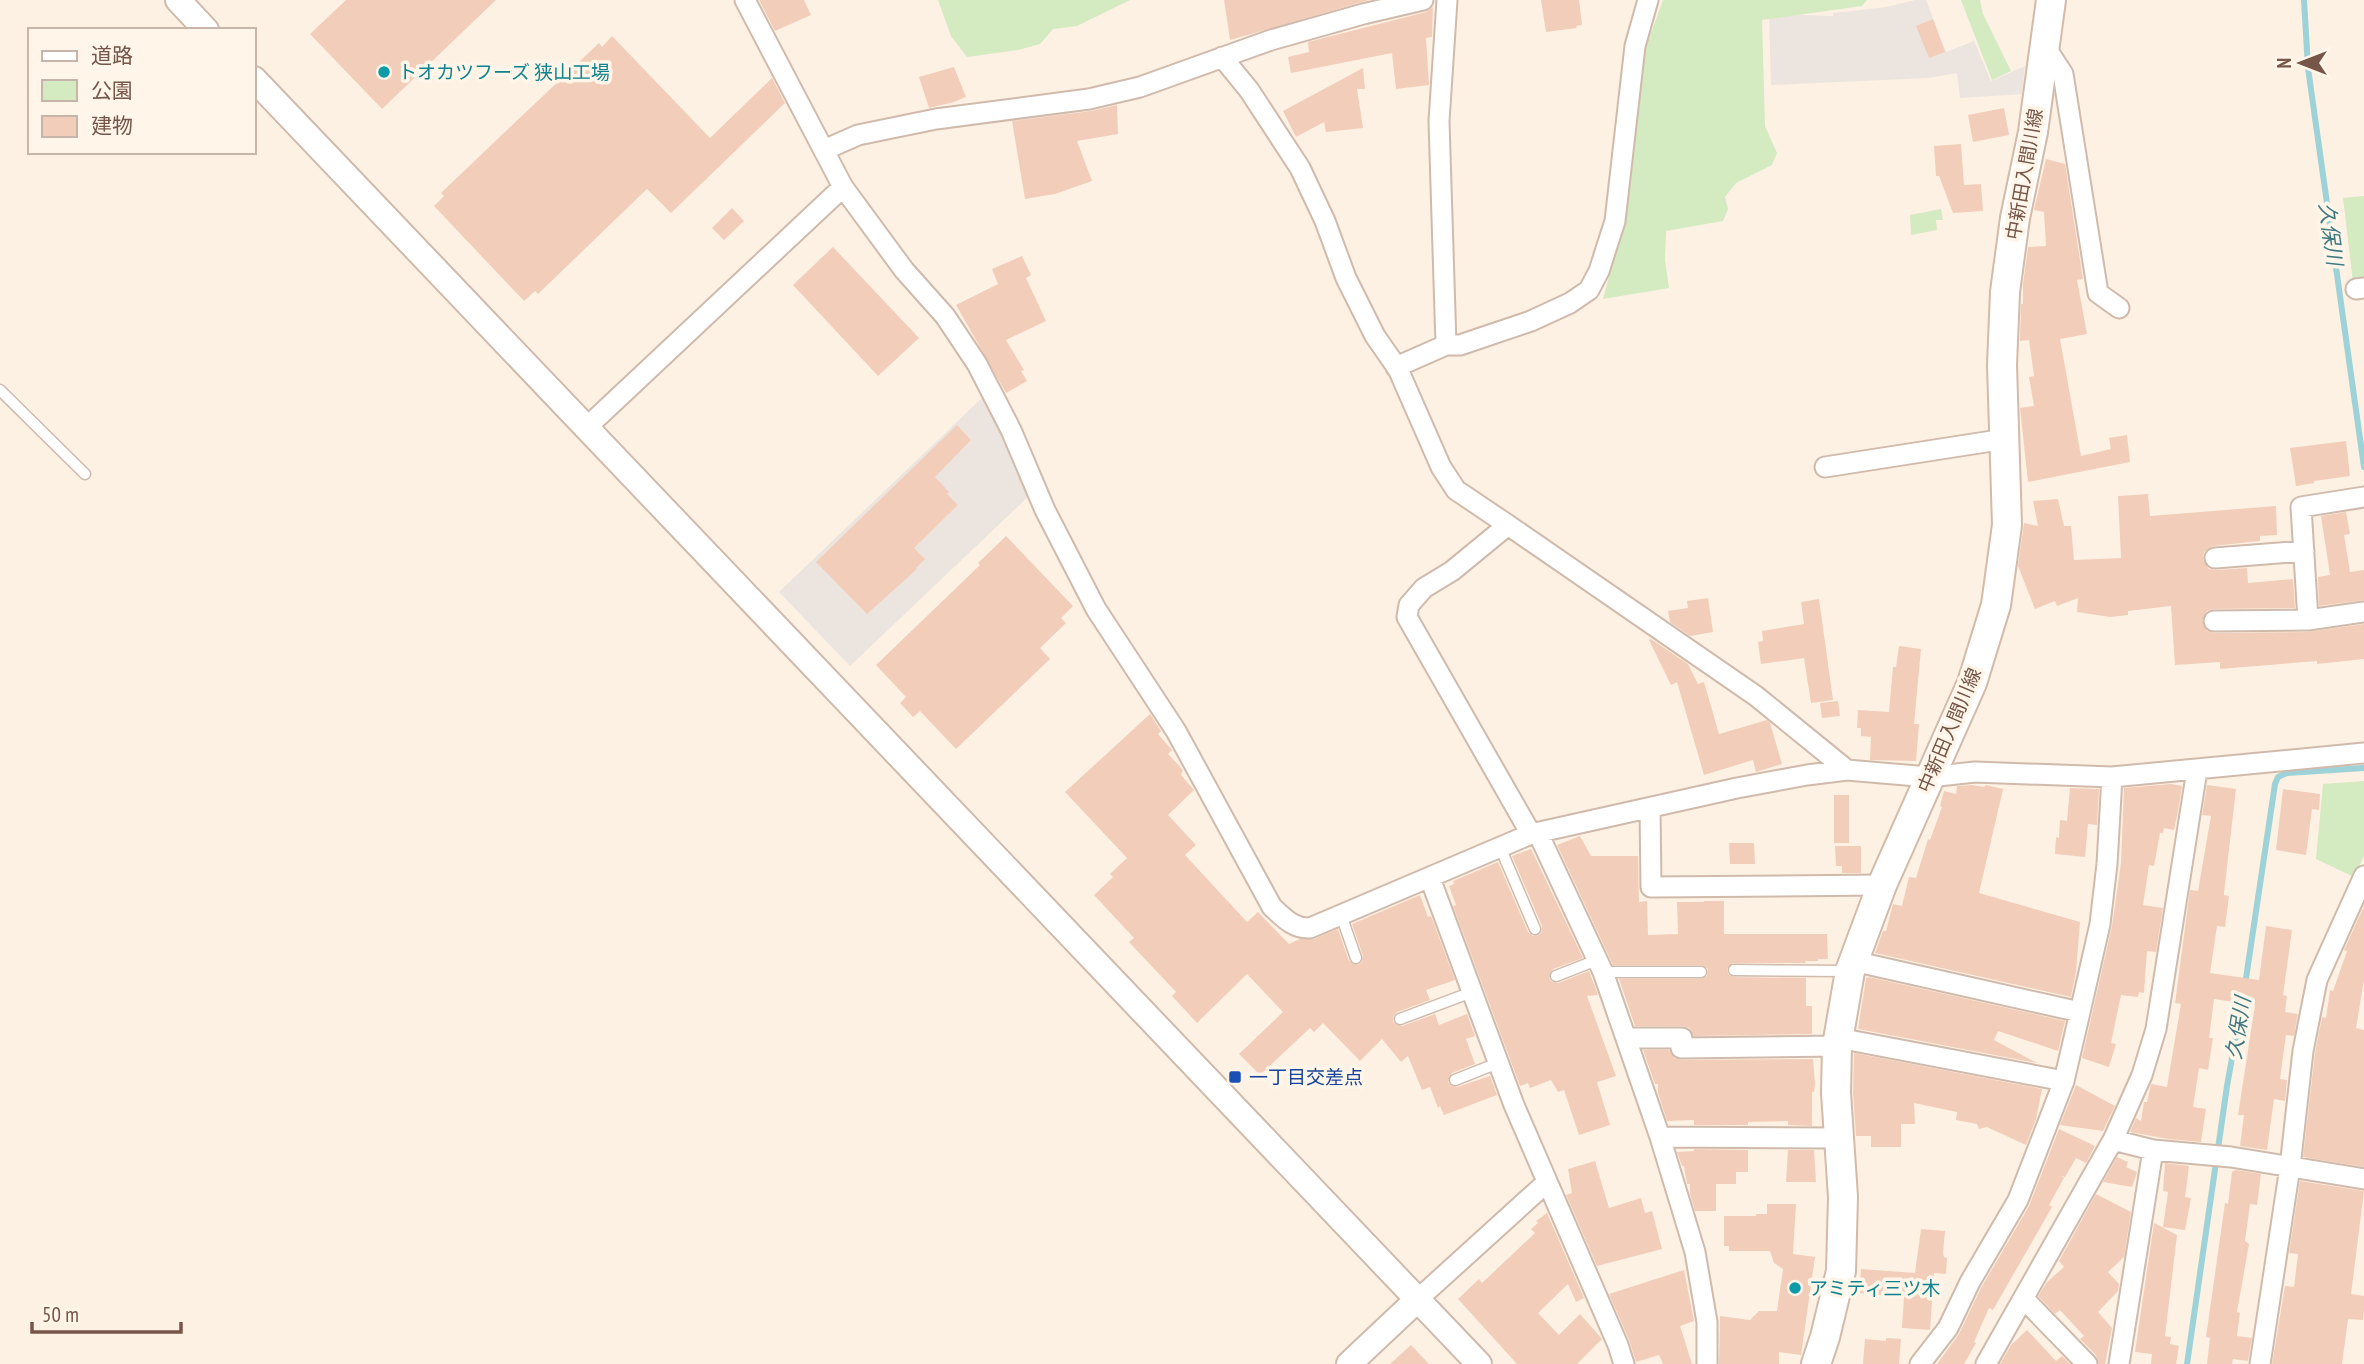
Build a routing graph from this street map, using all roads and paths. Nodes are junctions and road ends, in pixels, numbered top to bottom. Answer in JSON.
{"nodes":[{"id":1,"x":178,"y":0,"type":"edge"},
{"id":2,"x":746,"y":0,"type":"edge"},
{"id":3,"x":1423,"y":0,"type":"edge"},
{"id":4,"x":1447,"y":0,"type":"edge"},
{"id":5,"x":1648,"y":0,"type":"edge"},
{"id":6,"x":2051,"y":0,"type":"edge"},
{"id":7,"x":1364,"y":7,"type":"edge"},
{"id":8,"x":204,"y":28,"type":"edge"},
{"id":9,"x":2046,"y":48,"type":"junction"},
{"id":10,"x":1222,"y":57,"type":"junction"},
{"id":11,"x":256,"y":81,"type":"edge"},
{"id":12,"x":824,"y":150,"type":"junction"},
{"id":13,"x":843,"y":187,"type":"junction"},
{"id":14,"x":2119,"y":308,"type":"dead end"},
{"id":15,"x":1446,"y":345,"type":"junction"},
{"id":16,"x":1396,"y":367,"type":"junction"},
{"id":17,"x":0,"y":390,"type":"edge"},
{"id":18,"x":586,"y":428,"type":"junction"},
{"id":19,"x":2005,"y":439,"type":"junction"},
{"id":20,"x":1825,"y":467,"type":"dead end"},
{"id":21,"x":85,"y":474,"type":"dead end"},
{"id":22,"x":2362,"y":498,"type":"edge"},
{"id":23,"x":1508,"y":525,"type":"junction"},
{"id":24,"x":2304,"y":551,"type":"junction"},
{"id":25,"x":2215,"y":558,"type":"dead end"},
{"id":26,"x":2364,"y":612,"type":"edge"},
{"id":27,"x":2308,"y":620,"type":"junction"},
{"id":28,"x":2214,"y":621,"type":"dead end"},
{"id":29,"x":2364,"y":753,"type":"edge"},
{"id":30,"x":1847,"y":770,"type":"junction"},
{"id":31,"x":2197,"y":770,"type":"junction"},
{"id":32,"x":1929,"y":777,"type":"junction"},
{"id":33,"x":2112,"y":777,"type":"junction"},
{"id":34,"x":1650,"y":808,"type":"junction"},
{"id":35,"x":1535,"y":834,"type":"junction"},
{"id":36,"x":1500,"y":847,"type":"junction"},
{"id":37,"x":2364,"y":876,"type":"edge"},
{"id":38,"x":1430,"y":878,"type":"junction"},
{"id":39,"x":1882,"y":886,"type":"junction"},
{"id":40,"x":1340,"y":915,"type":"junction"},
{"id":41,"x":1535,"y":929,"type":"dead end"},
{"id":42,"x":1356,"y":958,"type":"dead end"},
{"id":43,"x":1600,"y":966,"type":"junction"},
{"id":44,"x":1852,"y":966,"type":"junction"},
{"id":45,"x":1734,"y":971,"type":"dead end"},
{"id":46,"x":1701,"y":972,"type":"dead end"},
{"id":47,"x":1556,"y":976,"type":"dead end"},
{"id":48,"x":1472,"y":992,"type":"junction"},
{"id":49,"x":2080,"y":1012,"type":"junction"},
{"id":50,"x":1399,"y":1018,"type":"dead end"},
{"id":51,"x":1626,"y":1038,"type":"junction"},
{"id":52,"x":1838,"y":1042,"type":"junction"},
{"id":53,"x":1498,"y":1063,"type":"junction"},
{"id":54,"x":1455,"y":1080,"type":"dead end"},
{"id":55,"x":2064,"y":1081,"type":"junction"},
{"id":56,"x":1660,"y":1137,"type":"junction"},
{"id":57,"x":1838,"y":1138,"type":"junction"},
{"id":58,"x":2113,"y":1140,"type":"junction"},
{"id":59,"x":2153,"y":1150,"type":"junction"},
{"id":60,"x":2290,"y":1167,"type":"junction"},
{"id":61,"x":2364,"y":1179,"type":"edge"},
{"id":62,"x":1546,"y":1183,"type":"junction"},
{"id":63,"x":2024,"y":1299,"type":"junction"},
{"id":64,"x":1418,"y":1300,"type":"junction"},
{"id":65,"x":1349,"y":1364,"type":"edge"},
{"id":66,"x":1479,"y":1364,"type":"edge"},
{"id":67,"x":1624,"y":1364,"type":"edge"},
{"id":68,"x":1707,"y":1364,"type":"edge"},
{"id":69,"x":1816,"y":1364,"type":"edge"},
{"id":70,"x":1920,"y":1364,"type":"edge"},
{"id":71,"x":1986,"y":1364,"type":"edge"},
{"id":72,"x":2087,"y":1364,"type":"edge"},
{"id":73,"x":2119,"y":1364,"type":"edge"},
{"id":74,"x":2260,"y":1364,"type":"edge"}],
"edges":[{"from":1,"to":8,"type":"street"},
{"from":2,"to":12,"type":"street"},
{"from":3,"to":7,"type":"street"},
{"from":4,"to":15,"type":"street"},
{"from":5,"to":15,"type":"street"},
{"from":6,"to":9,"type":"main road","name":"中新田入間川線"},
{"from":7,"to":10,"type":"street"},
{"from":9,"to":14,"type":"street"},
{"from":9,"to":19,"type":"main road","name":"中新田入間川線"},
{"from":10,"to":12,"type":"street"},
{"from":10,"to":16,"type":"street"},
{"from":11,"to":18,"type":"street"},
{"from":12,"to":13,"type":"street"},
{"from":13,"to":18,"type":"street"},
{"from":13,"to":40,"type":"street"},
{"from":15,"to":16,"type":"street"},
{"from":16,"to":23,"type":"street"},
{"from":17,"to":21,"type":"lane"},
{"from":18,"to":64,"type":"street"},
{"from":19,"to":20,"type":"street"},
{"from":19,"to":32,"type":"main road","name":"中新田入間川線"},
{"from":22,"to":24,"type":"street"},
{"from":23,"to":30,"type":"street"},
{"from":23,"to":35,"type":"street"},
{"from":24,"to":25,"type":"street"},
{"from":24,"to":27,"type":"street"},
{"from":26,"to":27,"type":"street"},
{"from":27,"to":28,"type":"street"},
{"from":29,"to":31,"type":"street"},
{"from":30,"to":32,"type":"street"},
{"from":30,"to":34,"type":"street"},
{"from":31,"to":33,"type":"street"},
{"from":31,"to":58,"type":"street"},
{"from":32,"to":33,"type":"street"},
{"from":32,"to":39,"type":"main road","name":"中新田入間川線"},
{"from":33,"to":49,"type":"street"},
{"from":34,"to":35,"type":"street"},
{"from":34,"to":39,"type":"street"},
{"from":35,"to":36,"type":"street"},
{"from":35,"to":43,"type":"street"},
{"from":36,"to":38,"type":"street"},
{"from":36,"to":41,"type":"lane"},
{"from":37,"to":60,"type":"street"},
{"from":38,"to":40,"type":"street"},
{"from":38,"to":48,"type":"street"},
{"from":39,"to":44,"type":"main road","name":"中新田入間川線"},
{"from":40,"to":42,"type":"lane"},
{"from":43,"to":46,"type":"lane"},
{"from":43,"to":47,"type":"lane"},
{"from":43,"to":51,"type":"street"},
{"from":44,"to":45,"type":"lane"},
{"from":44,"to":49,"type":"street"},
{"from":44,"to":52,"type":"main road","name":"中新田入間川線"},
{"from":48,"to":50,"type":"lane"},
{"from":48,"to":53,"type":"street"},
{"from":49,"to":55,"type":"street"},
{"from":51,"to":52,"type":"street"},
{"from":51,"to":56,"type":"street"},
{"from":52,"to":55,"type":"street"},
{"from":52,"to":57,"type":"main road","name":"中新田入間川線"},
{"from":53,"to":54,"type":"lane"},
{"from":53,"to":62,"type":"street"},
{"from":55,"to":70,"type":"street"},
{"from":56,"to":57,"type":"street"},
{"from":56,"to":68,"type":"street"},
{"from":57,"to":69,"type":"main road","name":"中新田入間川線"},
{"from":58,"to":59,"type":"street"},
{"from":58,"to":63,"type":"street"},
{"from":59,"to":60,"type":"street"},
{"from":59,"to":73,"type":"street"},
{"from":60,"to":61,"type":"street"},
{"from":60,"to":74,"type":"street"},
{"from":62,"to":64,"type":"street"},
{"from":62,"to":67,"type":"street"},
{"from":63,"to":71,"type":"street"},
{"from":63,"to":72,"type":"street"},
{"from":64,"to":65,"type":"street"},
{"from":64,"to":66,"type":"street"}]}
